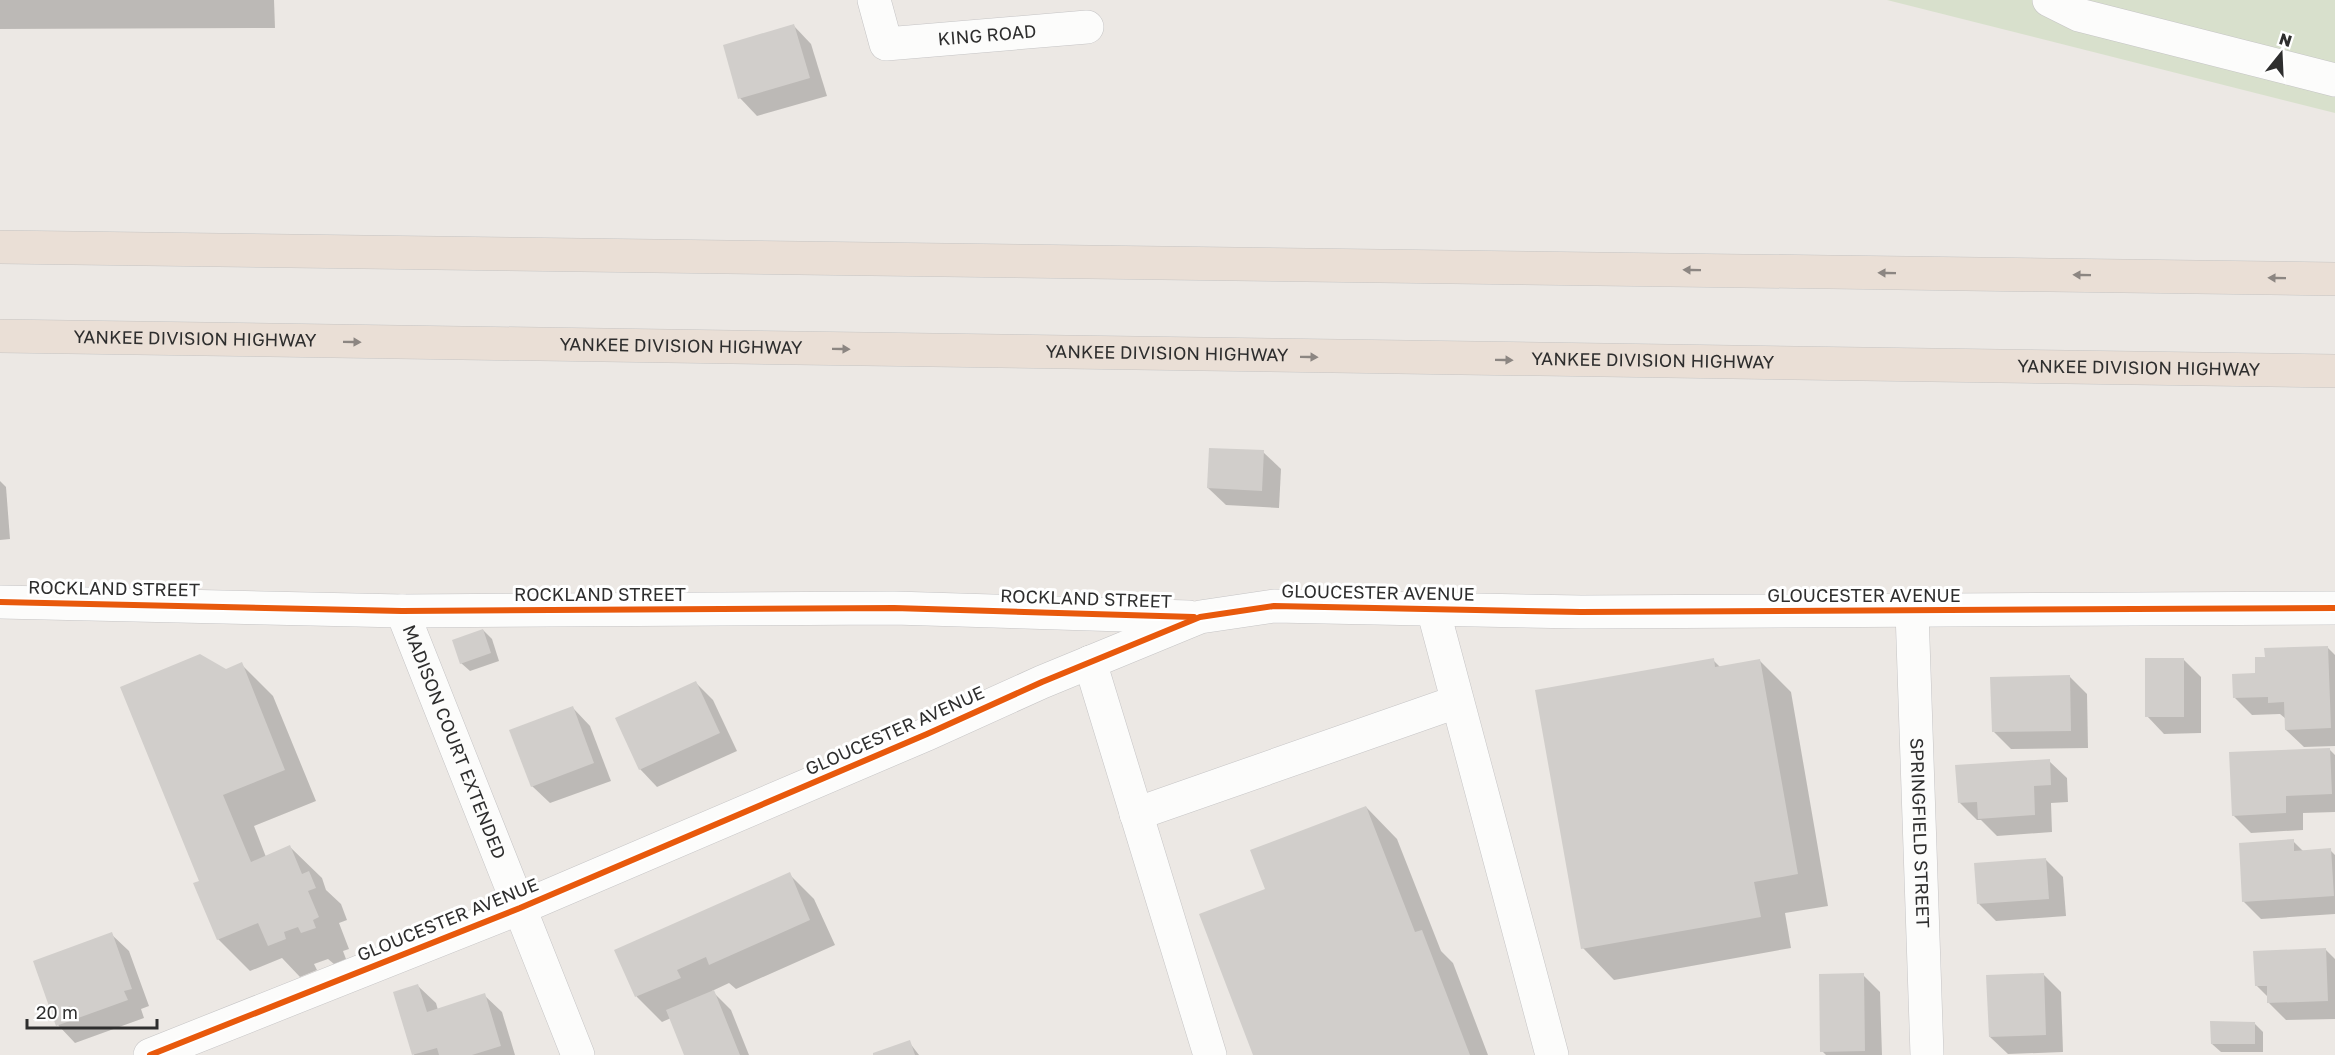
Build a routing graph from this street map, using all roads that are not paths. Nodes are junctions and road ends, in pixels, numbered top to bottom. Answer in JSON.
{"nodes":[{"id":1,"x":874,"y":0,"type":"edge"},
{"id":2,"x":2049,"y":0,"type":"edge"},
{"id":3,"x":1087,"y":27,"type":"dead end"},
{"id":4,"x":2335,"y":80,"type":"edge"},
{"id":5,"x":0,"y":247,"type":"edge"},
{"id":6,"x":2335,"y":279,"type":"edge"},
{"id":7,"x":0,"y":336,"type":"edge"},
{"id":8,"x":2335,"y":371,"type":"edge"},
{"id":9,"x":0,"y":602,"type":"edge"},
{"id":10,"x":2335,"y":608,"type":"edge"},
{"id":11,"x":1433,"y":609,"type":"junction"},
{"id":12,"x":1912,"y":610,"type":"junction"},
{"id":13,"x":402,"y":611,"type":"junction"},
{"id":14,"x":1200,"y":617,"type":"junction"},
{"id":15,"x":1090,"y":662,"type":"junction"},
{"id":16,"x":1456,"y":702,"type":"junction"},
{"id":17,"x":1136,"y":814,"type":"junction"},
{"id":18,"x":520,"y":908,"type":"junction"},
{"id":19,"x":150,"y":1055,"type":"edge"},
{"id":20,"x":578,"y":1055,"type":"edge"},
{"id":21,"x":1210,"y":1055,"type":"edge"},
{"id":22,"x":1552,"y":1055,"type":"edge"},
{"id":23,"x":1927,"y":1055,"type":"edge"}],
"edges":[{"from":1,"to":3,"type":"street","name":"KING ROAD"},
{"from":2,"to":4,"type":"street"},
{"from":6,"to":5,"type":"highway","one_way":true},
{"from":7,"to":8,"type":"highway","name":"YANKEE DIVISION HIGHWAY","one_way":true},
{"from":9,"to":13,"type":"street","name":"ROCKLAND STREET"},
{"from":10,"to":12,"type":"street","name":"GLOUCESTER AVENUE"},
{"from":11,"to":12,"type":"street","name":"GLOUCESTER AVENUE"},
{"from":11,"to":14,"type":"street","name":"GLOUCESTER AVENUE"},
{"from":11,"to":16,"type":"street"},
{"from":12,"to":23,"type":"street","name":"SPRINGFIELD STREET"},
{"from":13,"to":14,"type":"street","name":"ROCKLAND STREET"},
{"from":13,"to":18,"type":"street","name":"MADISON COURT EXTENDED"},
{"from":14,"to":15,"type":"street","name":"GLOUCESTER AVENUE"},
{"from":15,"to":17,"type":"street"},
{"from":15,"to":18,"type":"street","name":"GLOUCESTER AVENUE"},
{"from":16,"to":17,"type":"street"},
{"from":16,"to":22,"type":"street"},
{"from":17,"to":21,"type":"street"},
{"from":18,"to":19,"type":"street","name":"GLOUCESTER AVENUE"},
{"from":18,"to":20,"type":"street","name":"MADISON COURT EXTENDED"}]}
